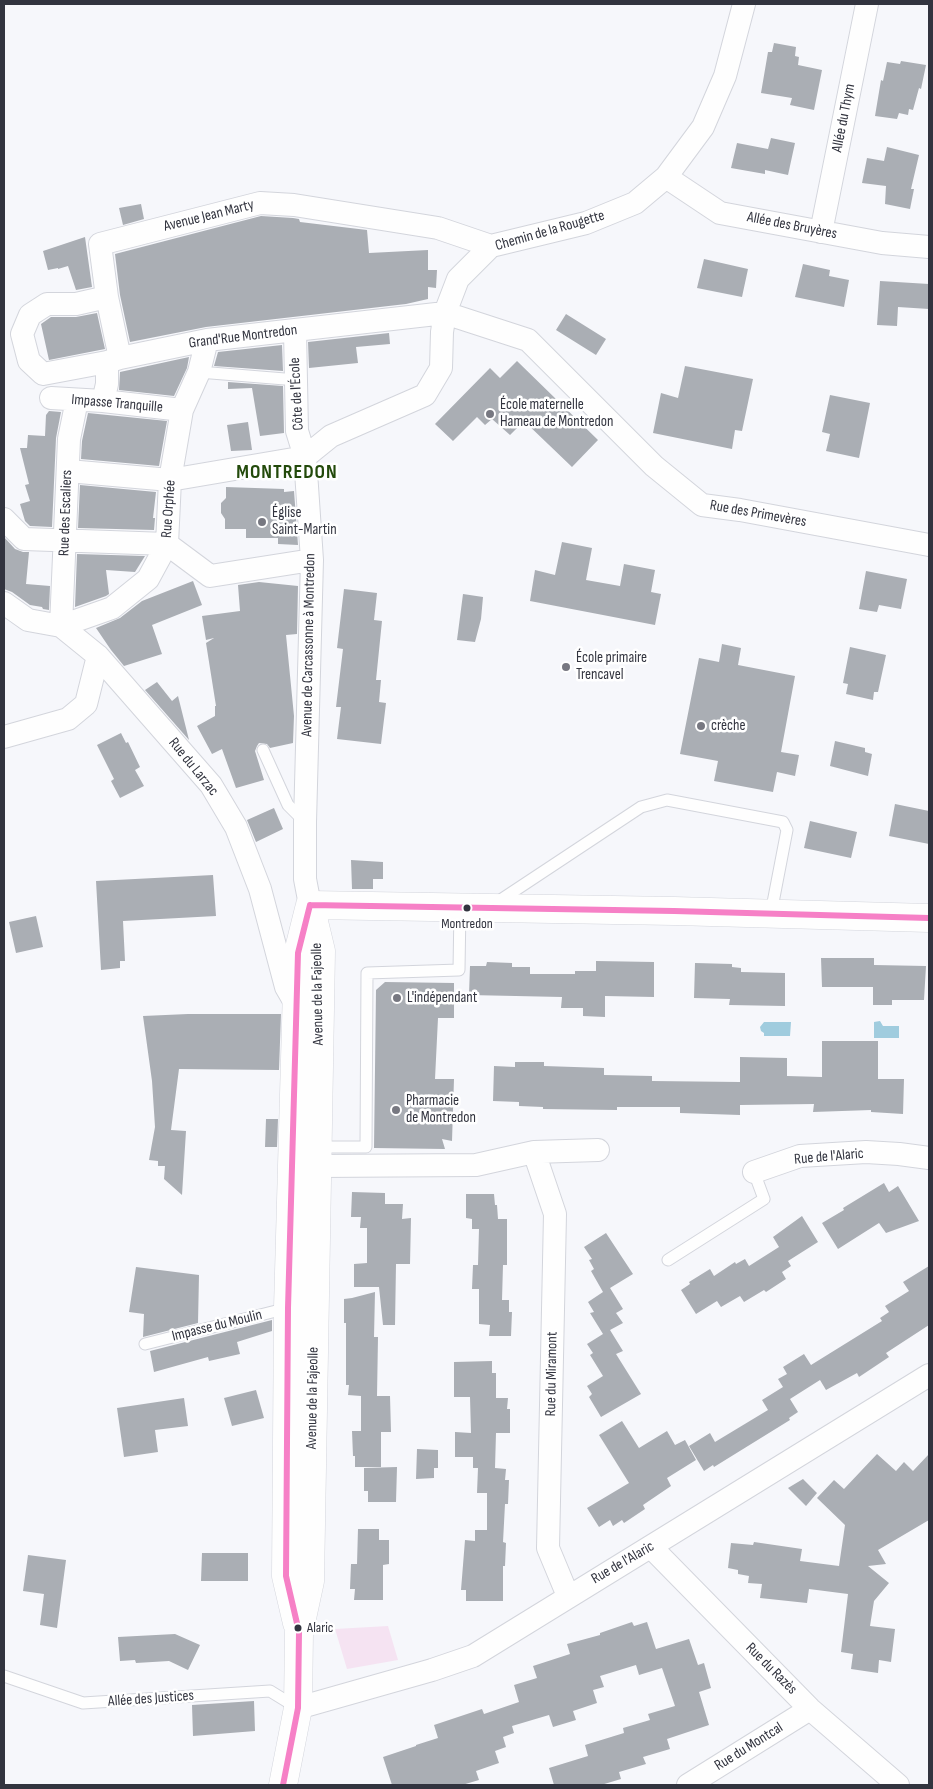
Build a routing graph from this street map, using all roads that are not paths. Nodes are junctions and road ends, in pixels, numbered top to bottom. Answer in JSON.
{"nodes":[{"id":1,"x":744,"y":4,"type":"edge"},
{"id":2,"x":867,"y":4,"type":"edge"},
{"id":3,"x":666,"y":177,"type":"junction"},
{"id":4,"x":822,"y":232,"type":"junction"},
{"id":5,"x":491,"y":246,"type":"junction"},
{"id":6,"x":929,"y":247,"type":"edge"},
{"id":7,"x":107,"y":296,"type":"junction"},
{"id":8,"x":445,"y":313,"type":"junction"},
{"id":9,"x":294,"y":331,"type":"junction"},
{"id":10,"x":207,"y":340,"type":"junction"},
{"id":11,"x":114,"y":360,"type":"junction"},
{"id":12,"x":199,"y":372,"type":"junction"},
{"id":13,"x":297,"y":380,"type":"junction"},
{"id":14,"x":51,"y":398,"type":"dead end"},
{"id":15,"x":77,"y":400,"type":"junction"},
{"id":16,"x":103,"y":401,"type":"junction"},
{"id":17,"x":182,"y":410,"type":"junction"},
{"id":18,"x":305,"y":457,"type":"junction"},
{"id":19,"x":68,"y":471,"type":"junction"},
{"id":20,"x":170,"y":480,"type":"junction"},
{"id":21,"x":4,"y":520,"type":"edge"},
{"id":22,"x":65,"y":542,"type":"junction"},
{"id":23,"x":167,"y":544,"type":"junction"},
{"id":24,"x":929,"y":545,"type":"edge"},
{"id":25,"x":312,"y":560,"type":"junction"},
{"id":26,"x":4,"y":602,"type":"edge"},
{"id":27,"x":61,"y":626,"type":"junction"},
{"id":28,"x":98,"y":656,"type":"junction"},
{"id":29,"x":4,"y":738,"type":"edge"},
{"id":30,"x":263,"y":750,"type":"dead end"},
{"id":31,"x":305,"y":822,"type":"junction"},
{"id":32,"x":310,"y":905,"type":"junction"},
{"id":33,"x":460,"y":908,"type":"junction"},
{"id":34,"x":488,"y":908,"type":"junction"},
{"id":35,"x":772,"y":913,"type":"junction"},
{"id":36,"x":929,"y":918,"type":"edge"},
{"id":37,"x":308,"y":1006,"type":"junction"},
{"id":38,"x":308,"y":1150,"type":"junction"},
{"id":39,"x":598,"y":1150,"type":"dead end"},
{"id":40,"x":534,"y":1152,"type":"junction"},
{"id":41,"x":929,"y":1158,"type":"edge"},
{"id":42,"x":754,"y":1172,"type":"joint"},
{"id":43,"x":668,"y":1260,"type":"dead end"},
{"id":44,"x":288,"y":1308,"type":"junction"},
{"id":45,"x":145,"y":1344,"type":"dead end"},
{"id":46,"x":929,"y":1374,"type":"edge"},
{"id":47,"x":651,"y":1547,"type":"junction"},
{"id":48,"x":568,"y":1596,"type":"junction"},
{"id":49,"x":299,"y":1632,"type":"junction"},
{"id":50,"x":4,"y":1676,"type":"edge"},
{"id":51,"x":298,"y":1708,"type":"junction"},
{"id":52,"x":810,"y":1709,"type":"junction"},
{"id":53,"x":283,"y":1785,"type":"edge"},
{"id":54,"x":688,"y":1785,"type":"edge"},
{"id":55,"x":898,"y":1785,"type":"edge"}],
"edges":[{"from":1,"to":3,"type":"street","name":"Chemin de la Rougette"},
{"from":2,"to":4,"type":"street","name":"Allée du Thym"},
{"from":3,"to":4,"type":"street","name":"Allée des Bruyères"},
{"from":3,"to":5,"type":"street","name":"Chemin de la Rougette"},
{"from":4,"to":6,"type":"street","name":"Allée des Bruyères"},
{"from":5,"to":7,"type":"street","name":"Avenue Jean Marty"},
{"from":5,"to":8,"type":"street","name":"Chemin de la Rougette"},
{"from":7,"to":11,"type":"street","name":"Avenue Jean Marty"},
{"from":7,"to":11,"type":"street","name":"Grand'Rue Montredon"},
{"from":8,"to":9,"type":"street","name":"Grand'Rue Montredon"},
{"from":8,"to":18,"type":"street"},
{"from":8,"to":24,"type":"street","name":"Rue des Primevères"},
{"from":9,"to":10,"type":"street","name":"Grand'Rue Montredon"},
{"from":9,"to":13,"type":"street","name":"Côte de l'École"},
{"from":10,"to":11,"type":"street","name":"Grand'Rue Montredon"},
{"from":10,"to":12,"type":"street","name":"Rue Orphée"},
{"from":11,"to":16,"type":"street","name":"Avenue Jean Marty"},
{"from":12,"to":13,"type":"lane"},
{"from":12,"to":17,"type":"street","name":"Rue Orphée"},
{"from":13,"to":18,"type":"street","name":"Côte de l'École"},
{"from":14,"to":15,"type":"street","name":"Impasse Tranquille"},
{"from":15,"to":16,"type":"street","name":"Impasse Tranquille"},
{"from":15,"to":19,"type":"street","name":"Rue des Escaliers"},
{"from":16,"to":17,"type":"street","name":"Impasse Tranquille"},
{"from":17,"to":20,"type":"street","name":"Rue Orphée"},
{"from":18,"to":20,"type":"street"},
{"from":18,"to":25,"type":"street","name":"Avenue de Carcassonne à Montredon"},
{"from":19,"to":20,"type":"street"},
{"from":19,"to":22,"type":"street","name":"Rue des Escaliers"},
{"from":20,"to":23,"type":"street","name":"Rue Orphée"},
{"from":21,"to":22,"type":"street"},
{"from":22,"to":23,"type":"street"},
{"from":22,"to":27,"type":"street","name":"Rue des Escaliers"},
{"from":23,"to":25,"type":"street"},
{"from":23,"to":27,"type":"street","name":"Rue Orphée"},
{"from":25,"to":31,"type":"street","name":"Avenue de Carcassonne à Montredon"},
{"from":26,"to":27,"type":"street","name":"Rue du Larzac"},
{"from":27,"to":28,"type":"street","name":"Rue du Larzac"},
{"from":28,"to":29,"type":"street"},
{"from":28,"to":37,"type":"street","name":"Rue du Larzac"},
{"from":30,"to":31,"type":"lane"},
{"from":31,"to":32,"type":"street","name":"Avenue de Carcassonne à Montredon"},
{"from":32,"to":33,"type":"street"},
{"from":32,"to":37,"type":"street","name":"Avenue de la Fajeolle"},
{"from":33,"to":34,"type":"street"},
{"from":33,"to":38,"type":"lane"},
{"from":34,"to":35,"type":"street"},
{"from":34,"to":35,"type":"lane"},
{"from":35,"to":36,"type":"street"},
{"from":37,"to":38,"type":"street","name":"Avenue de la Fajeolle"},
{"from":38,"to":40,"type":"street"},
{"from":38,"to":44,"type":"street","name":"Avenue de la Fajeolle"},
{"from":38,"to":49,"type":"street","name":"Avenue de la Fajeolle"},
{"from":39,"to":40,"type":"street"},
{"from":40,"to":48,"type":"street","name":"Rue du Miramont"},
{"from":41,"to":42,"type":"street","name":"Rue de l'Alaric"},
{"from":42,"to":43,"type":"lane","name":"Rue de l'Alaric"},
{"from":44,"to":45,"type":"lane","name":"Impasse du Moulin"},
{"from":44,"to":49,"type":"street","name":"Avenue de la Fajeolle"},
{"from":46,"to":47,"type":"street","name":"Rue de l'Alaric"},
{"from":47,"to":48,"type":"street","name":"Rue de l'Alaric"},
{"from":47,"to":52,"type":"street","name":"Rue du Razès"},
{"from":48,"to":51,"type":"street","name":"Rue de l'Alaric"},
{"from":49,"to":51,"type":"street","name":"Avenue de la Fajeolle"},
{"from":50,"to":51,"type":"lane","name":"Allée des Justices"},
{"from":51,"to":53,"type":"street","name":"Avenue de la Fajeolle"},
{"from":52,"to":54,"type":"street","name":"Rue du Montcal"},
{"from":52,"to":55,"type":"street","name":"Rue du Razès"}]}
